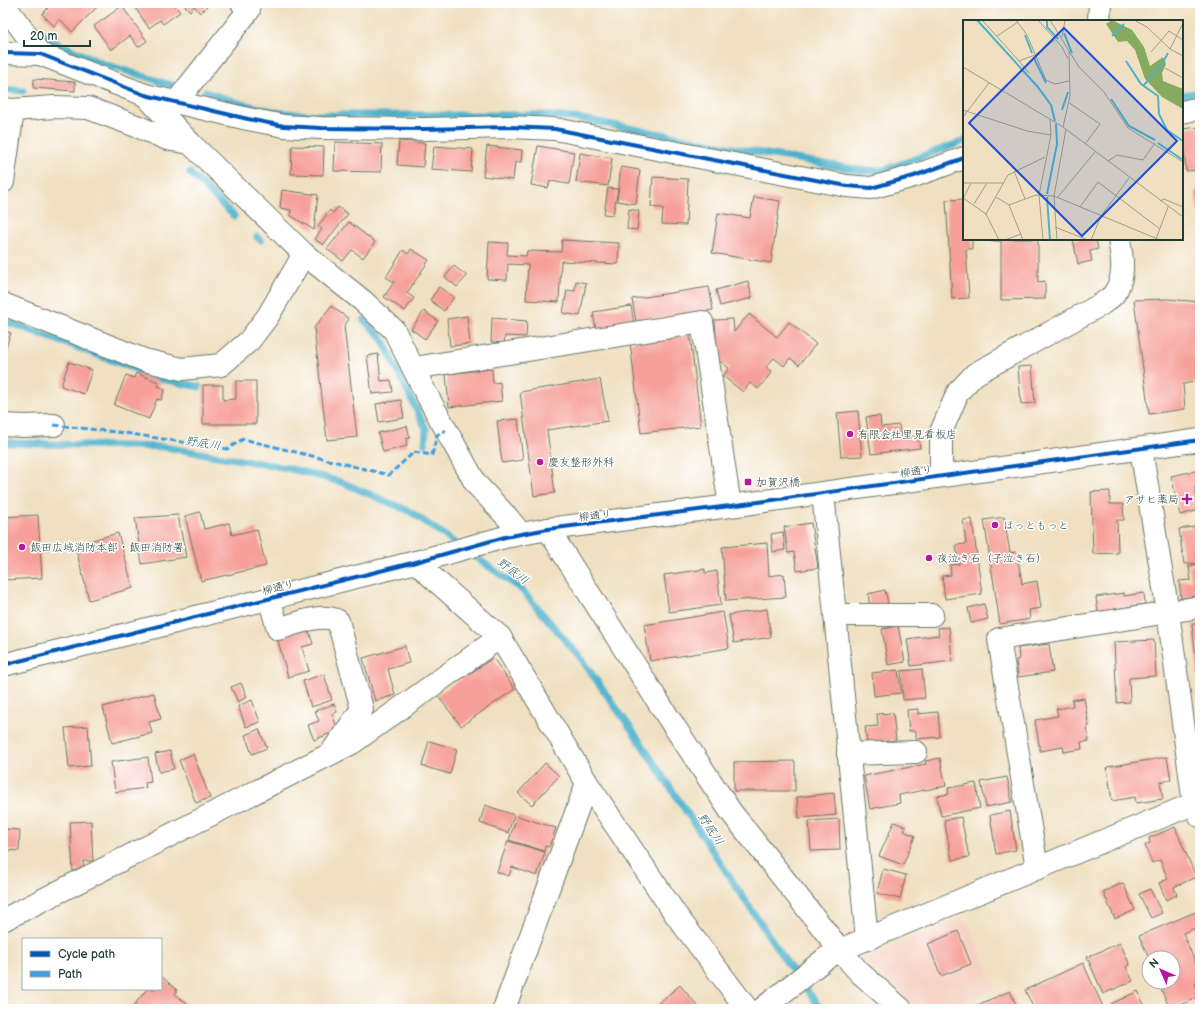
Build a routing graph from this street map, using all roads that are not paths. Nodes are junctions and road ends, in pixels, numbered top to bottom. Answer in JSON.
{"nodes":[{"id":1,"x":3,"y":3,"type":"edge"},
{"id":2,"x":242,"y":3,"type":"edge"},
{"id":3,"x":1100,"y":3,"type":"edge"},
{"id":4,"x":1099,"y":20,"type":"edge"},
{"id":5,"x":3,"y":53,"type":"edge"},
{"id":6,"x":40,"y":54,"type":"junction"},
{"id":7,"x":145,"y":95,"type":"junction"},
{"id":8,"x":176,"y":102,"type":"junction"},
{"id":9,"x":1200,"y":108,"type":"edge"},
{"id":10,"x":8,"y":109,"type":"edge"},
{"id":11,"x":1183,"y":112,"type":"edge"},
{"id":12,"x":190,"y":143,"type":"junction"},
{"id":13,"x":963,"y":158,"type":"edge"},
{"id":14,"x":3,"y":182,"type":"edge"},
{"id":15,"x":1119,"y":240,"type":"edge"},
{"id":16,"x":304,"y":254,"type":"junction"},
{"id":17,"x":3,"y":304,"type":"edge"},
{"id":18,"x":414,"y":368,"type":"junction"},
{"id":19,"x":3,"y":425,"type":"edge"},
{"id":20,"x":54,"y":425,"type":"dead end"},
{"id":21,"x":1200,"y":440,"type":"edge"},
{"id":22,"x":1141,"y":449,"type":"junction"},
{"id":23,"x":941,"y":476,"type":"junction"},
{"id":24,"x":823,"y":493,"type":"junction"},
{"id":25,"x":730,"y":506,"type":"junction"},
{"id":26,"x":548,"y":529,"type":"junction"},
{"id":27,"x":513,"y":536,"type":"junction"},
{"id":28,"x":426,"y":559,"type":"junction"},
{"id":29,"x":269,"y":598,"type":"junction"},
{"id":30,"x":1200,"y":607,"type":"edge"},
{"id":31,"x":1168,"y":612,"type":"junction"},
{"id":32,"x":835,"y":615,"type":"junction"},
{"id":33,"x":932,"y":615,"type":"dead end"},
{"id":34,"x":500,"y":637,"type":"junction"},
{"id":35,"x":3,"y":665,"type":"edge"},
{"id":36,"x":916,"y":752,"type":"dead end"},
{"id":37,"x":331,"y":753,"type":"junction"},
{"id":38,"x":848,"y":754,"type":"junction"},
{"id":39,"x":587,"y":783,"type":"junction"},
{"id":40,"x":1198,"y":807,"type":"edge"},
{"id":41,"x":1037,"y":868,"type":"junction"},
{"id":42,"x":3,"y":920,"type":"edge"},
{"id":43,"x":866,"y":939,"type":"junction"},
{"id":44,"x":832,"y":954,"type":"junction"},
{"id":45,"x":758,"y":1008,"type":"edge"},
{"id":46,"x":504,"y":1009,"type":"edge"},
{"id":47,"x":901,"y":1009,"type":"edge"}],
"edges":[{"from":1,"to":6,"type":"street"},
{"from":2,"to":8,"type":"street"},
{"from":3,"to":4,"type":"street"},
{"from":5,"to":6,"type":"street"},
{"from":6,"to":7,"type":"street"},
{"from":7,"to":8,"type":"street"},
{"from":7,"to":12,"type":"street"},
{"from":8,"to":13,"type":"street"},
{"from":9,"to":11,"type":"street"},
{"from":10,"to":12,"type":"street"},
{"from":10,"to":14,"type":"street"},
{"from":12,"to":16,"type":"street"},
{"from":15,"to":23,"type":"street"},
{"from":16,"to":17,"type":"street"},
{"from":16,"to":18,"type":"street"},
{"from":18,"to":25,"type":"street"},
{"from":18,"to":27,"type":"street"},
{"from":19,"to":20,"type":"street"},
{"from":21,"to":22,"type":"street","name":"柳通り"},
{"from":22,"to":23,"type":"street","name":"柳通り"},
{"from":22,"to":31,"type":"street"},
{"from":23,"to":24,"type":"street","name":"柳通り"},
{"from":24,"to":25,"type":"street","name":"柳通り"},
{"from":24,"to":32,"type":"street"},
{"from":25,"to":26,"type":"street","name":"柳通り"},
{"from":26,"to":27,"type":"street","name":"柳通り"},
{"from":26,"to":44,"type":"street"},
{"from":27,"to":28,"type":"street","name":"柳通り"},
{"from":28,"to":29,"type":"street","name":"柳通り"},
{"from":28,"to":34,"type":"street"},
{"from":29,"to":35,"type":"street","name":"柳通り"},
{"from":29,"to":37,"type":"street"},
{"from":30,"to":31,"type":"street"},
{"from":31,"to":40,"type":"street"},
{"from":31,"to":41,"type":"street"},
{"from":32,"to":33,"type":"street"},
{"from":32,"to":38,"type":"street"},
{"from":34,"to":37,"type":"street"},
{"from":34,"to":39,"type":"street"},
{"from":36,"to":38,"type":"street"},
{"from":37,"to":42,"type":"street"},
{"from":38,"to":43,"type":"street"},
{"from":39,"to":45,"type":"street"},
{"from":39,"to":46,"type":"street"},
{"from":40,"to":41,"type":"street"},
{"from":41,"to":43,"type":"street"},
{"from":43,"to":44,"type":"street"},
{"from":44,"to":45,"type":"street"},
{"from":44,"to":47,"type":"street"}]}
